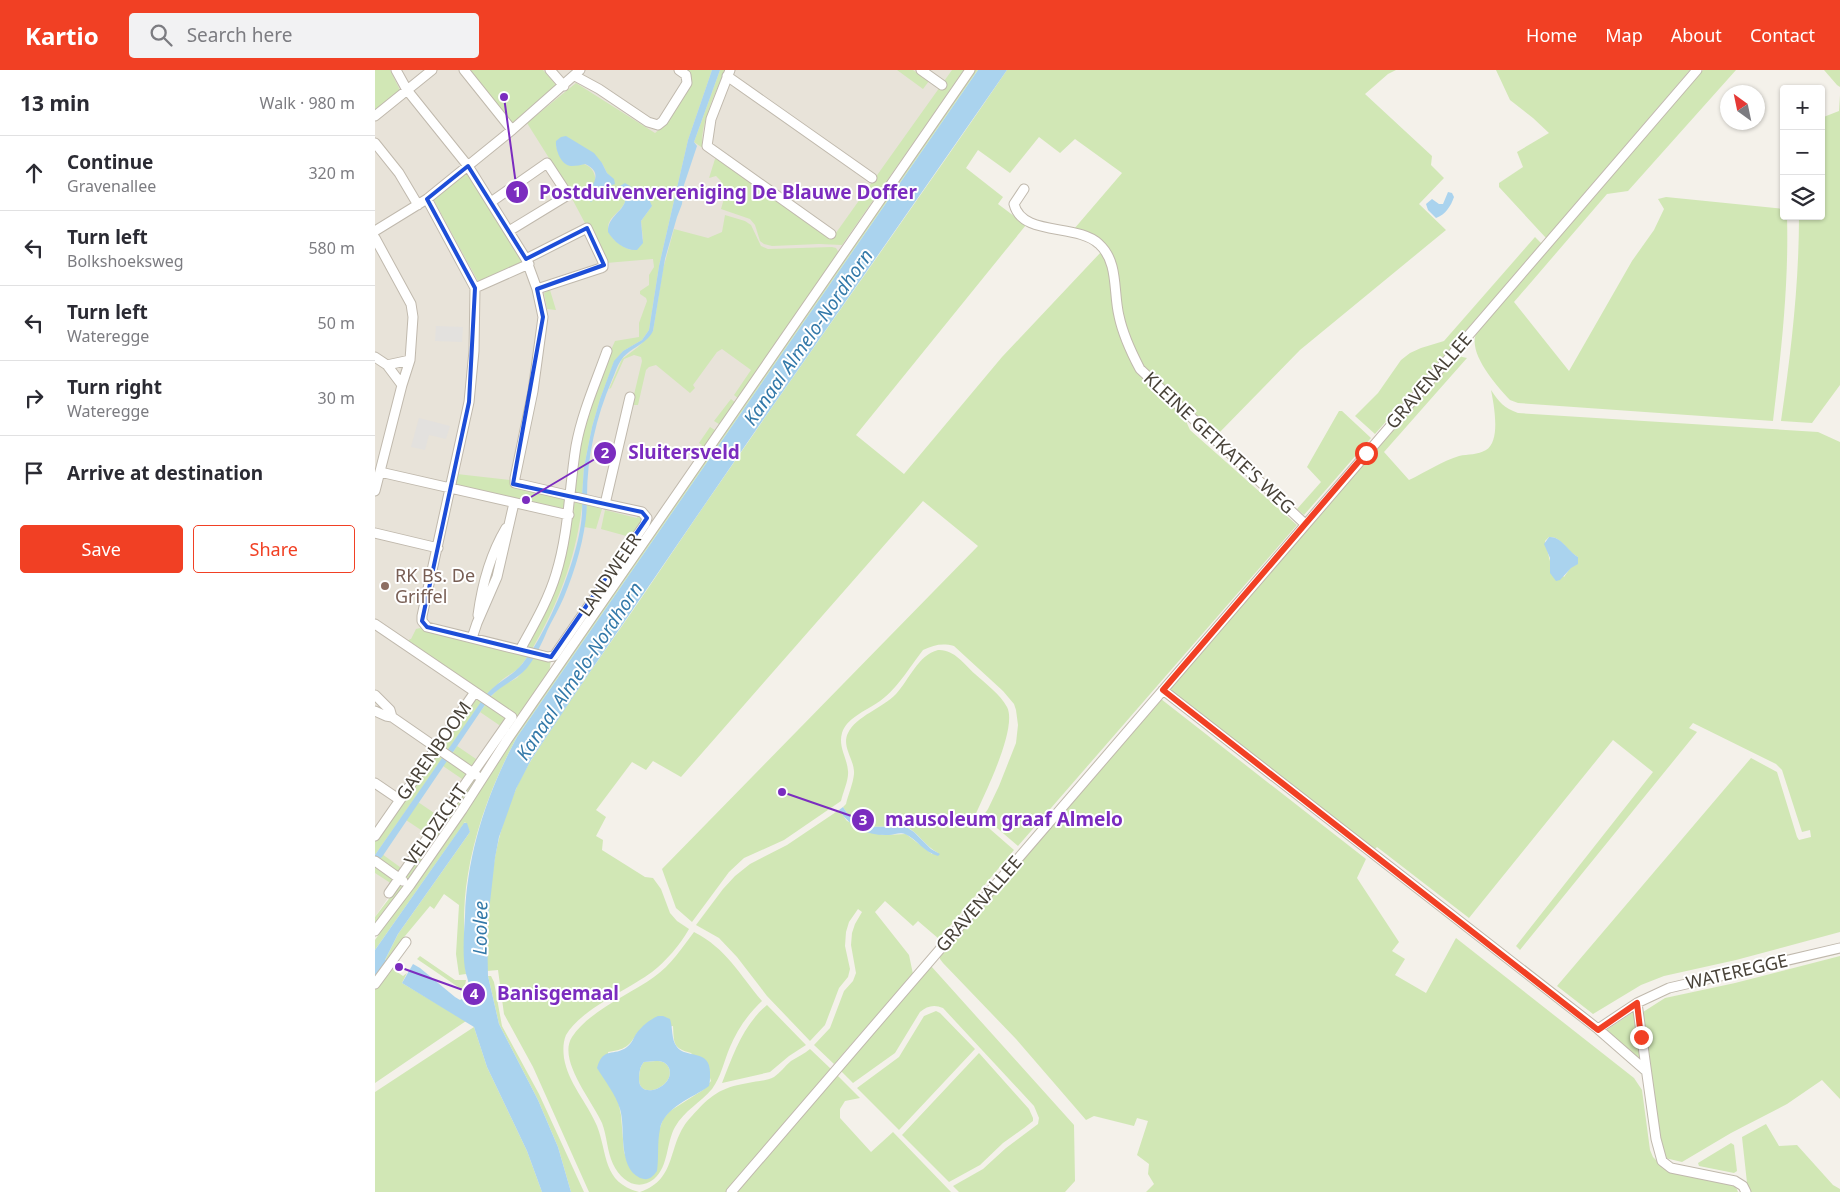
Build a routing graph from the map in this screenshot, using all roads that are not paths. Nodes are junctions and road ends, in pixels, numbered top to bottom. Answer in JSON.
{"nodes":[{"id":1,"x":396,"y":70,"type":"edge"},
{"id":2,"x":432,"y":70,"type":"edge"},
{"id":3,"x":464,"y":70,"type":"edge"},
{"id":4,"x":550,"y":70,"type":"edge"},
{"id":5,"x":679,"y":70,"type":"edge"},
{"id":6,"x":921,"y":70,"type":"edge"},
{"id":7,"x":970,"y":70,"type":"edge"},
{"id":8,"x":1697,"y":70,"type":"edge"},
{"id":9,"x":577,"y":73,"type":"edge"},
{"id":10,"x":728,"y":73,"type":"edge"},
{"id":11,"x":942,"y":85,"type":"dead end"},
{"id":12,"x":564,"y":86,"type":"junction"},
{"id":13,"x":407,"y":90,"type":"junction"},
{"id":14,"x":375,"y":116,"type":"edge"},
{"id":15,"x":512,"y":130,"type":"junction"},
{"id":16,"x":375,"y":143,"type":"edge"},
{"id":17,"x":468,"y":166,"type":"junction"},
{"id":18,"x":872,"y":178,"type":"dead end"},
{"id":19,"x":1024,"y":189,"type":"dead end"},
{"id":20,"x":427,"y":199,"type":"junction"},
{"id":21,"x":491,"y":202,"type":"junction"},
{"id":22,"x":418,"y":205,"type":"junction"},
{"id":23,"x":375,"y":231,"type":"edge"},
{"id":24,"x":509,"y":231,"type":"junction"},
{"id":25,"x":831,"y":234,"type":"dead end"},
{"id":26,"x":375,"y":238,"type":"edge"},
{"id":27,"x":528,"y":261,"type":"junction"},
{"id":28,"x":475,"y":288,"type":"junction"},
{"id":29,"x":537,"y":289,"type":"junction"},
{"id":30,"x":607,"y":351,"type":"dead end"},
{"id":31,"x":375,"y":357,"type":"edge"},
{"id":32,"x":410,"y":360,"type":"junction"},
{"id":33,"x":387,"y":366,"type":"junction"},
{"id":34,"x":402,"y":385,"type":"junction"},
{"id":35,"x":630,"y":397,"type":"dead end"},
{"id":36,"x":380,"y":472,"type":"junction"},
{"id":37,"x":376,"y":481,"type":"edge"},
{"id":38,"x":451,"y":488,"type":"junction"},
{"id":39,"x":375,"y":491,"type":"edge"},
{"id":40,"x":571,"y":497,"type":"junction"},
{"id":41,"x":514,"y":503,"type":"junction"},
{"id":42,"x":605,"y":504,"type":"junction"},
{"id":43,"x":569,"y":516,"type":"junction"},
{"id":44,"x":1305,"y":524,"type":"junction"},
{"id":45,"x":375,"y":533,"type":"edge"},
{"id":46,"x":438,"y":548,"type":"junction"},
{"id":47,"x":375,"y":624,"type":"edge"},
{"id":48,"x":472,"y":638,"type":"junction"},
{"id":49,"x":524,"y":651,"type":"junction"},
{"id":50,"x":1163,"y":690,"type":"junction"},
{"id":51,"x":477,"y":693,"type":"junction"},
{"id":52,"x":375,"y":695,"type":"edge"},
{"id":53,"x":375,"y":712,"type":"edge"},
{"id":54,"x":392,"y":717,"type":"junction"},
{"id":55,"x":515,"y":720,"type":"junction"},
{"id":56,"x":438,"y":749,"type":"junction"},
{"id":57,"x":473,"y":772,"type":"junction"},
{"id":58,"x":483,"y":779,"type":"junction"},
{"id":59,"x":375,"y":783,"type":"edge"},
{"id":60,"x":400,"y":800,"type":"junction"},
{"id":61,"x":375,"y":836,"type":"edge"},
{"id":62,"x":378,"y":863,"type":"edge"},
{"id":63,"x":400,"y":878,"type":"junction"},
{"id":64,"x":410,"y":885,"type":"junction"},
{"id":65,"x":389,"y":893,"type":"dead end"},
{"id":66,"x":375,"y":931,"type":"edge"},
{"id":67,"x":406,"y":942,"type":"dead end"},
{"id":68,"x":1840,"y":948,"type":"edge"},
{"id":69,"x":375,"y":984,"type":"edge"},
{"id":70,"x":1637,"y":1003,"type":"junction"},
{"id":71,"x":1598,"y":1030,"type":"junction"},
{"id":72,"x":1645,"y":1070,"type":"junction"},
{"id":73,"x":731,"y":1192,"type":"edge"},
{"id":74,"x":1745,"y":1192,"type":"edge"}],
"edges":[{"from":1,"to":13,"type":"street"},
{"from":2,"to":13,"type":"street"},
{"from":3,"to":15,"type":"street"},
{"from":4,"to":12,"type":"street"},
{"from":5,"to":9,"type":"street"},
{"from":6,"to":11,"type":"street"},
{"from":7,"to":55,"type":"street"},
{"from":8,"to":44,"type":"street","name":"GRAVENALLEE"},
{"from":9,"to":12,"type":"street"},
{"from":10,"to":18,"type":"street"},
{"from":10,"to":25,"type":"street"},
{"from":12,"to":15,"type":"street"},
{"from":13,"to":14,"type":"street"},
{"from":13,"to":17,"type":"street"},
{"from":15,"to":17,"type":"street"},
{"from":16,"to":22,"type":"street"},
{"from":17,"to":20,"type":"street"},
{"from":17,"to":21,"type":"street"},
{"from":19,"to":44,"type":"street","name":"KLEINE GETKATE'S WEG"},
{"from":20,"to":22,"type":"street"},
{"from":20,"to":28,"type":"street"},
{"from":21,"to":24,"type":"street"},
{"from":21,"to":24,"type":"street"},
{"from":22,"to":23,"type":"street"},
{"from":24,"to":27,"type":"street"},
{"from":26,"to":32,"type":"street"},
{"from":27,"to":28,"type":"street"},
{"from":27,"to":29,"type":"street"},
{"from":27,"to":29,"type":"street"},
{"from":28,"to":38,"type":"street"},
{"from":29,"to":40,"type":"street"},
{"from":30,"to":40,"type":"street"},
{"from":31,"to":33,"type":"street"},
{"from":32,"to":33,"type":"street"},
{"from":32,"to":34,"type":"street"},
{"from":33,"to":34,"type":"street"},
{"from":34,"to":36,"type":"street"},
{"from":35,"to":42,"type":"street"},
{"from":36,"to":37,"type":"street"},
{"from":36,"to":38,"type":"street"},
{"from":37,"to":39,"type":"street"},
{"from":38,"to":41,"type":"street"},
{"from":38,"to":46,"type":"street"},
{"from":40,"to":42,"type":"street"},
{"from":40,"to":43,"type":"street"},
{"from":41,"to":43,"type":"street"},
{"from":41,"to":48,"type":"street"},
{"from":42,"to":49,"type":"street","name":"LANDWEER"},
{"from":43,"to":49,"type":"street"},
{"from":44,"to":50,"type":"street","name":"GRAVENALLEE"},
{"from":45,"to":46,"type":"street"},
{"from":46,"to":48,"type":"street","name":"LANDWEER"},
{"from":47,"to":51,"type":"street","name":"GARENBOOM"},
{"from":48,"to":49,"type":"street","name":"LANDWEER"},
{"from":50,"to":71,"type":"street"},
{"from":50,"to":73,"type":"street","name":"GRAVENALLEE"},
{"from":51,"to":55,"type":"street"},
{"from":51,"to":56,"type":"street","name":"GARENBOOM"},
{"from":52,"to":54,"type":"street"},
{"from":53,"to":54,"type":"street"},
{"from":54,"to":56,"type":"street","name":"VELDZICHT"},
{"from":55,"to":57,"type":"street","name":"VELDZICHT"},
{"from":55,"to":58,"type":"street"},
{"from":56,"to":57,"type":"street","name":"VELDZICHT"},
{"from":56,"to":60,"type":"street","name":"GARENBOOM"},
{"from":57,"to":58,"type":"street","name":"VELDZICHT"},
{"from":57,"to":63,"type":"street","name":"VELDZICHT"},
{"from":58,"to":64,"type":"street"},
{"from":59,"to":60,"type":"street"},
{"from":60,"to":61,"type":"street","name":"GARENBOOM"},
{"from":62,"to":63,"type":"street","name":"VELDZICHT"},
{"from":63,"to":64,"type":"street","name":"VELDZICHT"},
{"from":63,"to":65,"type":"street","name":"VELDZICHT"},
{"from":64,"to":66,"type":"street"},
{"from":67,"to":69,"type":"street"},
{"from":68,"to":70,"type":"street","name":"WATEREGGE"},
{"from":70,"to":71,"type":"street","name":"WATEREGGE"},
{"from":70,"to":72,"type":"street"},
{"from":71,"to":72,"type":"street"},
{"from":72,"to":74,"type":"street"}]}
